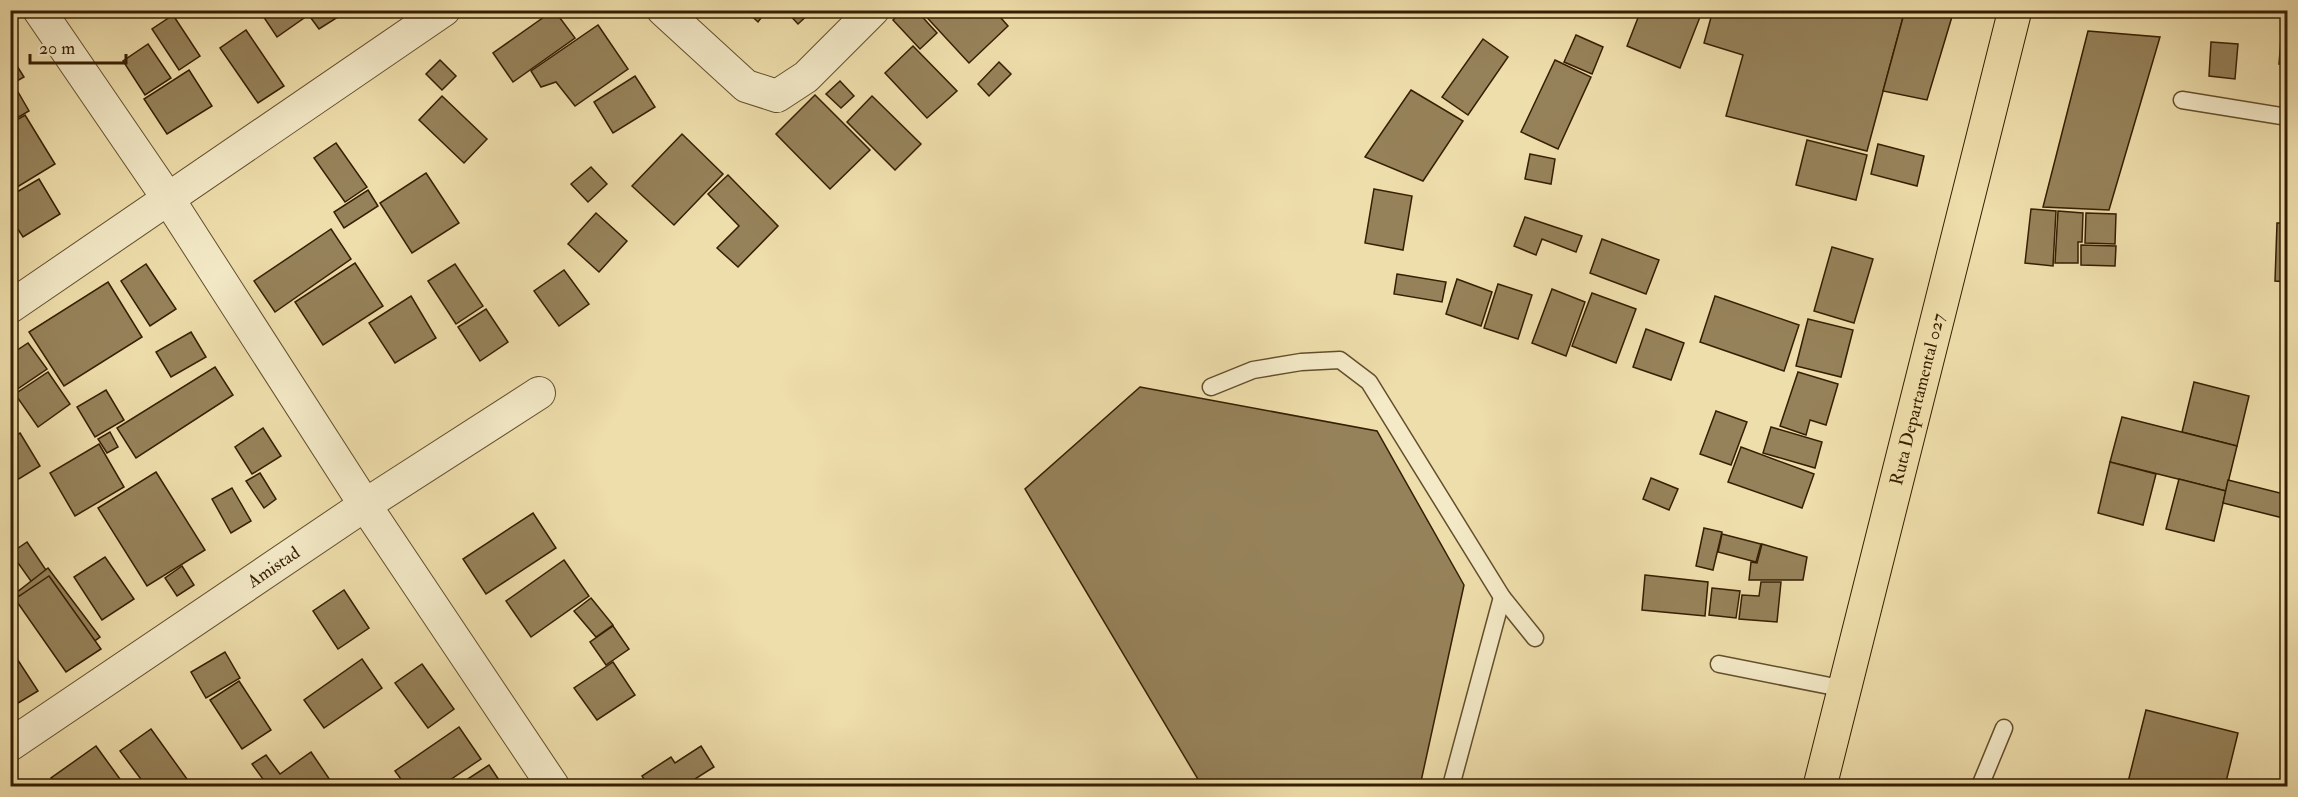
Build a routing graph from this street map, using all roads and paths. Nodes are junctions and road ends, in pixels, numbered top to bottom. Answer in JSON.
{"nodes":[{"id":1,"x":39,"y":10,"type":"edge"},
{"id":2,"x":444,"y":10,"type":"edge"},
{"id":3,"x":663,"y":10,"type":"edge"},
{"id":4,"x":873,"y":10,"type":"edge"},
{"id":5,"x":2015,"y":10,"type":"edge"},
{"id":6,"x":2182,"y":100,"type":"dead end"},
{"id":7,"x":2288,"y":117,"type":"edge"},
{"id":8,"x":169,"y":200,"type":"junction"},
{"id":9,"x":10,"y":307,"type":"edge"},
{"id":10,"x":1211,"y":387,"type":"dead end"},
{"id":11,"x":539,"y":393,"type":"dead end"},
{"id":12,"x":365,"y":505,"type":"junction"},
{"id":13,"x":1502,"y":597,"type":"junction"},
{"id":14,"x":1535,"y":638,"type":"dead end"},
{"id":15,"x":1719,"y":664,"type":"dead end"},
{"id":16,"x":1845,"y":689,"type":"junction"},
{"id":17,"x":2004,"y":728,"type":"dead end"},
{"id":18,"x":10,"y":745,"type":"edge"},
{"id":19,"x":553,"y":786,"type":"edge"},
{"id":20,"x":1451,"y":786,"type":"edge"},
{"id":21,"x":1820,"y":786,"type":"edge"},
{"id":22,"x":1980,"y":786,"type":"edge"}],
"edges":[{"from":1,"to":8,"type":"street"},
{"from":2,"to":8,"type":"street"},
{"from":3,"to":4,"type":"street"},
{"from":5,"to":16,"type":"main road","name":"Ruta Departamental 027"},
{"from":6,"to":7,"type":"lane"},
{"from":8,"to":9,"type":"street"},
{"from":8,"to":12,"type":"street"},
{"from":10,"to":13,"type":"lane"},
{"from":11,"to":12,"type":"street","name":"Amistad"},
{"from":12,"to":18,"type":"street","name":"Amistad"},
{"from":12,"to":19,"type":"street"},
{"from":13,"to":14,"type":"lane"},
{"from":13,"to":20,"type":"lane"},
{"from":15,"to":16,"type":"lane"},
{"from":16,"to":21,"type":"main road","name":"Ruta Departamental 027"},
{"from":17,"to":22,"type":"lane"}]}
